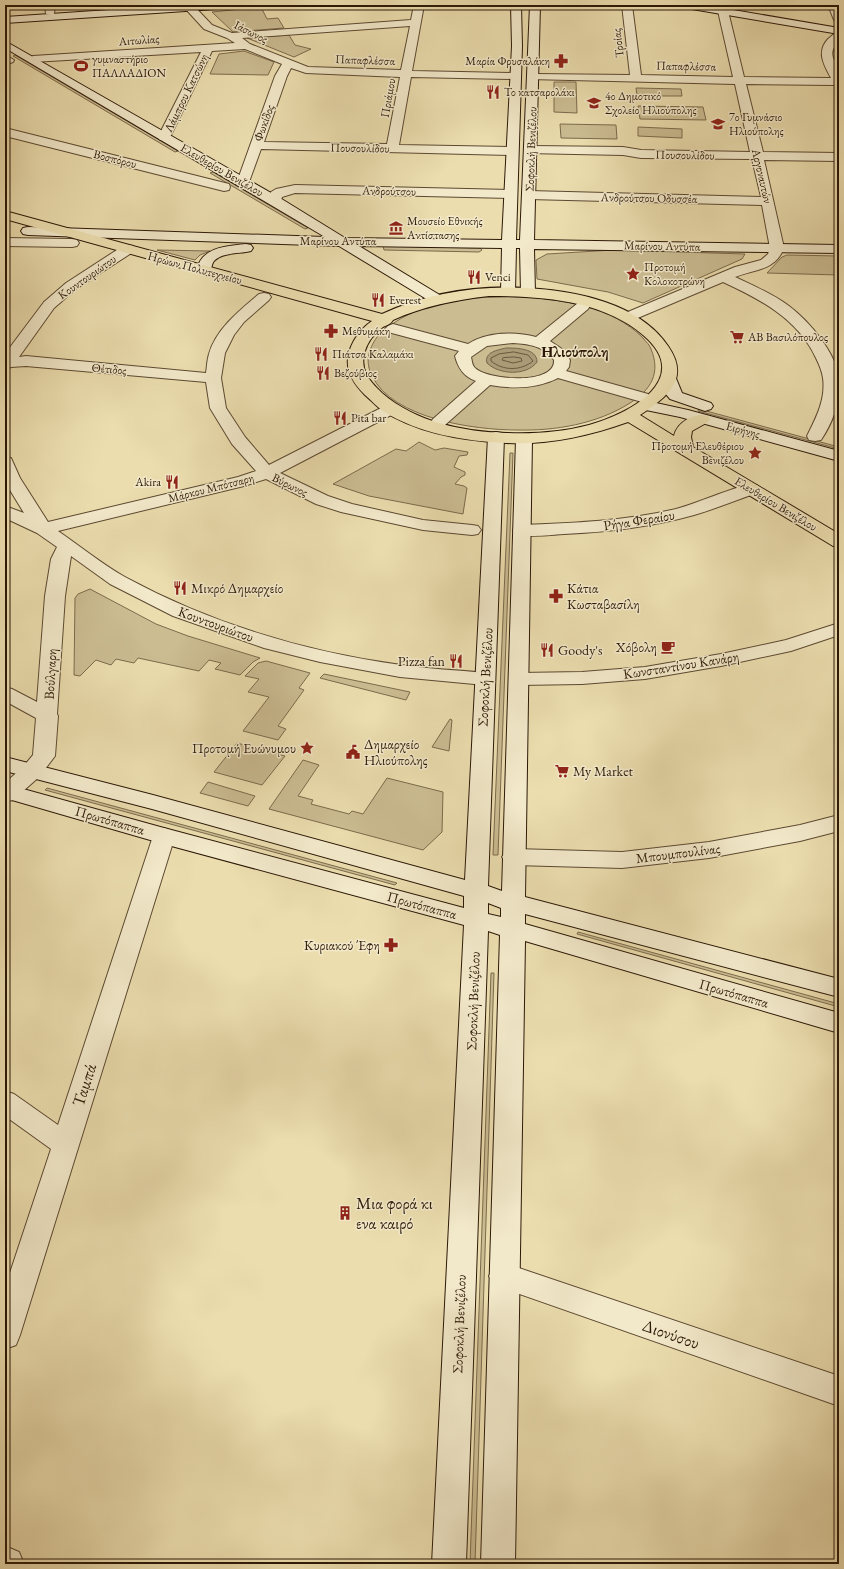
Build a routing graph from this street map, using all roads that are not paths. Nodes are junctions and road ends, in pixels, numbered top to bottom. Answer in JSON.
{"nodes":[{"id":1,"x":162,"y":5,"type":"edge"},
{"id":2,"x":231,"y":5,"type":"edge"},
{"id":3,"x":419,"y":5,"type":"edge"},
{"id":4,"x":516,"y":5,"type":"edge"},
{"id":5,"x":535,"y":5,"type":"edge"},
{"id":6,"x":627,"y":5,"type":"edge"},
{"id":7,"x":686,"y":5,"type":"edge"},
{"id":8,"x":833,"y":5,"type":"edge"},
{"id":9,"x":188,"y":7,"type":"edge"},
{"id":10,"x":724,"y":7,"type":"edge"},
{"id":11,"x":50,"y":9,"type":"edge"},
{"id":12,"x":5,"y":15,"type":"edge"},
{"id":13,"x":5,"y":20,"type":"edge"},
{"id":14,"x":839,"y":20,"type":"edge"},
{"id":15,"x":415,"y":23,"type":"junction"},
{"id":16,"x":839,"y":25,"type":"edge"},
{"id":17,"x":839,"y":31,"type":"edge"},
{"id":18,"x":839,"y":35,"type":"edge"},
{"id":19,"x":231,"y":36,"type":"junction"},
{"id":20,"x":5,"y":44,"type":"edge"},
{"id":21,"x":246,"y":46,"type":"junction"},
{"id":22,"x":208,"y":48,"type":"junction"},
{"id":23,"x":33,"y":59,"type":"junction"},
{"id":24,"x":6,"y":60,"type":"edge"},
{"id":25,"x":288,"y":64,"type":"junction"},
{"id":26,"x":405,"y":74,"type":"junction"},
{"id":27,"x":515,"y":76,"type":"junction"},
{"id":28,"x":533,"y":77,"type":"junction"},
{"id":29,"x":636,"y":78,"type":"junction"},
{"id":30,"x":739,"y":80,"type":"junction"},
{"id":31,"x":839,"y":82,"type":"edge"},
{"id":32,"x":69,"y":95,"type":"dead end"},
{"id":33,"x":7,"y":133,"type":"edge"},
{"id":34,"x":164,"y":137,"type":"junction"},
{"id":35,"x":256,"y":146,"type":"junction"},
{"id":36,"x":392,"y":148,"type":"junction"},
{"id":37,"x":531,"y":150,"type":"junction"},
{"id":38,"x":512,"y":151,"type":"junction"},
{"id":39,"x":757,"y":155,"type":"junction"},
{"id":40,"x":839,"y":157,"type":"edge"},
{"id":41,"x":184,"y":164,"type":"dead end"},
{"id":42,"x":242,"y":182,"type":"junction"},
{"id":43,"x":229,"y":190,"type":"joint"},
{"id":44,"x":510,"y":194,"type":"junction"},
{"id":45,"x":530,"y":195,"type":"junction"},
{"id":46,"x":275,"y":201,"type":"junction"},
{"id":47,"x":768,"y":201,"type":"junction"},
{"id":48,"x":5,"y":215,"type":"edge"},
{"id":49,"x":5,"y":225,"type":"edge"},
{"id":50,"x":5,"y":230,"type":"edge"},
{"id":51,"x":296,"y":230,"type":"dead end"},
{"id":52,"x":28,"y":231,"type":"junction"},
{"id":53,"x":72,"y":238,"type":"junction"},
{"id":54,"x":315,"y":241,"type":"junction"},
{"id":55,"x":5,"y":242,"type":"edge"},
{"id":56,"x":343,"y":242,"type":"junction"},
{"id":57,"x":251,"y":248,"type":"junction"},
{"id":58,"x":777,"y":248,"type":"junction"},
{"id":59,"x":839,"y":249,"type":"edge"},
{"id":60,"x":118,"y":250,"type":"junction"},
{"id":61,"x":509,"y":250,"type":"junction"},
{"id":62,"x":527,"y":250,"type":"junction"},
{"id":63,"x":361,"y":253,"type":"junction"},
{"id":64,"x":338,"y":255,"type":"junction"},
{"id":65,"x":204,"y":270,"type":"junction"},
{"id":66,"x":723,"y":276,"type":"junction"},
{"id":67,"x":508,"y":292,"type":"junction"},
{"id":68,"x":528,"y":293,"type":"junction"},
{"id":69,"x":264,"y":297,"type":"junction"},
{"id":70,"x":438,"y":300,"type":"junction"},
{"id":71,"x":422,"y":304,"type":"junction"},
{"id":72,"x":583,"y":306,"type":"dead end"},
{"id":73,"x":628,"y":318,"type":"junction"},
{"id":74,"x":384,"y":325,"type":"junction"},
{"id":75,"x":539,"y":342,"type":"junction"},
{"id":76,"x":470,"y":349,"type":"junction"},
{"id":77,"x":5,"y":363,"type":"edge"},
{"id":78,"x":556,"y":373,"type":"junction"},
{"id":79,"x":213,"y":378,"type":"junction"},
{"id":80,"x":669,"y":378,"type":"junction"},
{"id":81,"x":487,"y":380,"type":"junction"},
{"id":82,"x":644,"y":401,"type":"junction"},
{"id":83,"x":391,"y":409,"type":"junction"},
{"id":84,"x":630,"y":416,"type":"junction"},
{"id":85,"x":702,"y":419,"type":"junction"},
{"id":86,"x":439,"y":422,"type":"dead end"},
{"id":87,"x":815,"y":436,"type":"junction"},
{"id":88,"x":496,"y":438,"type":"junction"},
{"id":89,"x":524,"y":439,"type":"junction"},
{"id":90,"x":839,"y":442,"type":"edge"},
{"id":91,"x":685,"y":449,"type":"junction"},
{"id":92,"x":839,"y":456,"type":"edge"},
{"id":93,"x":7,"y":473,"type":"edge"},
{"id":94,"x":266,"y":473,"type":"junction"},
{"id":95,"x":751,"y":489,"type":"junction"},
{"id":96,"x":5,"y":511,"type":"edge"},
{"id":97,"x":43,"y":529,"type":"junction"},
{"id":98,"x":472,"y":530,"type":"dead end"},
{"id":99,"x":522,"y":530,"type":"junction"},
{"id":100,"x":839,"y":542,"type":"edge"},
{"id":101,"x":67,"y":545,"type":"junction"},
{"id":102,"x":839,"y":629,"type":"edge"},
{"id":103,"x":485,"y":679,"type":"junction"},
{"id":104,"x":519,"y":680,"type":"junction"},
{"id":105,"x":5,"y":693,"type":"edge"},
{"id":106,"x":48,"y":716,"type":"junction"},
{"id":107,"x":5,"y":764,"type":"edge"},
{"id":108,"x":30,"y":772,"type":"junction"},
{"id":109,"x":6,"y":792,"type":"edge"},
{"id":110,"x":839,"y":823,"type":"edge"},
{"id":111,"x":164,"y":836,"type":"junction"},
{"id":112,"x":514,"y":857,"type":"junction"},
{"id":113,"x":476,"y":891,"type":"junction"},
{"id":114,"x":513,"y":916,"type":"junction"},
{"id":115,"x":476,"y":920,"type":"junction"},
{"id":116,"x":839,"y":988,"type":"edge"},
{"id":117,"x":839,"y":1023,"type":"edge"},
{"id":118,"x":5,"y":1102,"type":"edge"},
{"id":119,"x":65,"y":1144,"type":"junction"},
{"id":120,"x":504,"y":1276,"type":"junction"},
{"id":121,"x":5,"y":1336,"type":"edge"},
{"id":122,"x":839,"y":1391,"type":"edge"},
{"id":123,"x":449,"y":1564,"type":"edge"},
{"id":124,"x":498,"y":1564,"type":"edge"}],
"edges":[{"from":1,"to":11,"type":"street"},
{"from":2,"to":9,"type":"street"},
{"from":3,"to":15,"type":"street","name":"Πριάμου"},
{"from":4,"to":27,"type":"street","name":"Σοφοκλή Βενιζέλου"},
{"from":5,"to":28,"type":"street","name":"Σοφοκλή Βενιζέλου"},
{"from":6,"to":29,"type":"street","name":"Τροίας"},
{"from":7,"to":10,"type":"street"},
{"from":8,"to":14,"type":"street"},
{"from":9,"to":13,"type":"street"},
{"from":9,"to":19,"type":"street","name":"Ιάσωνος"},
{"from":10,"to":16,"type":"street"},
{"from":10,"to":17,"type":"street"},
{"from":10,"to":30,"type":"street","name":"Αργοναυτών"},
{"from":11,"to":12,"type":"street"},
{"from":15,"to":19,"type":"street"},
{"from":15,"to":26,"type":"street","name":"Πριάμου"},
{"from":18,"to":31,"type":"street"},
{"from":19,"to":21,"type":"street","name":"Ιάσωνος"},
{"from":20,"to":23,"type":"street","name":"Ελευθερίου Βενιζέλου"},
{"from":21,"to":22,"type":"street","name":"Αιτωλίας"},
{"from":21,"to":25,"type":"street","name":"Ιάσωνος"},
{"from":22,"to":23,"type":"street","name":"Αιτωλίας"},
{"from":22,"to":34,"type":"street","name":"Λάμπρου Κατσώνη"},
{"from":23,"to":34,"type":"street","name":"Ελευθερίου Βενιζέλου"},
{"from":24,"to":32,"type":"street"},
{"from":25,"to":26,"type":"street","name":"Παπαφλέσσα"},
{"from":25,"to":35,"type":"street","name":"Φωκίδος"},
{"from":26,"to":27,"type":"street","name":"Παπαφλέσσα"},
{"from":26,"to":36,"type":"street","name":"Πριάμου"},
{"from":27,"to":38,"type":"street","name":"Σοφοκλή Βενιζέλου"},
{"from":28,"to":29,"type":"street","name":"Παπαφλέσσα"},
{"from":28,"to":37,"type":"street","name":"Σοφοκλή Βενιζέλου"},
{"from":29,"to":30,"type":"street","name":"Παπαφλέσσα"},
{"from":30,"to":31,"type":"street","name":"Παπαφλέσσα"},
{"from":30,"to":39,"type":"street","name":"Αργοναυτών"},
{"from":33,"to":43,"type":"street","name":"Βοσπόρου"},
{"from":34,"to":42,"type":"street","name":"Ελευθερίου Βενιζέλου"},
{"from":35,"to":36,"type":"street","name":"Πουσουλίδου"},
{"from":35,"to":42,"type":"street","name":"Φωκίδος"},
{"from":36,"to":38,"type":"street","name":"Πουσουλίδου"},
{"from":37,"to":39,"type":"street","name":"Πουσουλίδου"},
{"from":37,"to":45,"type":"street","name":"Σοφοκλή Βενιζέλου"},
{"from":38,"to":44,"type":"street","name":"Σοφοκλή Βενιζέλου"},
{"from":39,"to":40,"type":"street","name":"Πουσουλίδου"},
{"from":39,"to":47,"type":"street","name":"Αργοναυτών"},
{"from":41,"to":43,"type":"street","name":"Ελευθερίου Βενιζέλου"},
{"from":42,"to":46,"type":"street","name":"Ελευθερίου Βενιζέλου"},
{"from":44,"to":46,"type":"street","name":"Ανδρούτσου"},
{"from":44,"to":61,"type":"street","name":"Σοφοκλή Βενιζέλου"},
{"from":45,"to":47,"type":"street","name":"Ανδρούτσου Οδυσσέα"},
{"from":45,"to":62,"type":"street","name":"Σοφοκλή Βενιζέλου"},
{"from":46,"to":56,"type":"street","name":"Ελευθερίου Βενιζέλου"},
{"from":47,"to":58,"type":"street","name":"Αργοναυτών"},
{"from":48,"to":53,"type":"main road","name":"Ηρώων Πολυτεχνείου"},
{"from":49,"to":52,"type":"main road","name":"Ηρώων Πολυτεχνείου"},
{"from":50,"to":52,"type":"street"},
{"from":51,"to":54,"type":"street"},
{"from":52,"to":53,"type":"main road","name":"Ηρώων Πολυτεχνείου"},
{"from":53,"to":54,"type":"street","name":"Μαρίνου Αντύπα"},
{"from":53,"to":55,"type":"street","name":"Μαρίνου Αντύπα"},
{"from":53,"to":60,"type":"main road","name":"Ηρώων Πολυτεχνείου"},
{"from":54,"to":56,"type":"street","name":"Μαρίνου Αντύπα"},
{"from":54,"to":64,"type":"street"},
{"from":56,"to":61,"type":"street","name":"Μαρίνου Αντύπα"},
{"from":56,"to":63,"type":"street","name":"Ελευθερίου Βενιζέλου"},
{"from":57,"to":60,"type":"street","name":"Μαρίνου Αντύπα"},
{"from":57,"to":64,"type":"street","name":"Μαρίνου Αντύπα"},
{"from":57,"to":65,"type":"street"},
{"from":58,"to":59,"type":"street","name":"Μαρίνου Αντύπα"},
{"from":58,"to":62,"type":"street","name":"Μαρίνου Αντύπα"},
{"from":58,"to":66,"type":"street"},
{"from":60,"to":65,"type":"main road","name":"Ηρώων Πολυτεχνείου"},
{"from":60,"to":69,"type":"main road","name":"Ηρώων Πολυτεχνείου"},
{"from":60,"to":77,"type":"street","name":"Κουντουριώτου"},
{"from":61,"to":62,"type":"street","name":"Μαρίνου Αντύπα"},
{"from":61,"to":63,"type":"street","name":"Μαρίνου Αντύπα"},
{"from":61,"to":67,"type":"street","name":"Σοφοκλή Βενιζέλου"},
{"from":62,"to":68,"type":"street","name":"Σοφοκλή Βενιζέλου"},
{"from":63,"to":64,"type":"street","name":"Μαρίνου Αντύπα"},
{"from":63,"to":70,"type":"street","name":"Ελευθερίου Βενιζέλου"},
{"from":64,"to":71,"type":"street"},
{"from":65,"to":74,"type":"main road","name":"Ηρώων Πολυτεχνείου"},
{"from":66,"to":73,"type":"street"},
{"from":66,"to":87,"type":"street"},
{"from":67,"to":68,"type":"main road"},
{"from":67,"to":70,"type":"main road"},
{"from":68,"to":73,"type":"main road"},
{"from":69,"to":74,"type":"main road","name":"Ηρώων Πολυτεχνείου"},
{"from":69,"to":79,"type":"street","name":"Βύρωνος"},
{"from":70,"to":71,"type":"main road"},
{"from":71,"to":74,"type":"main road"},
{"from":72,"to":75,"type":"street"},
{"from":73,"to":80,"type":"main road"},
{"from":74,"to":76,"type":"street"},
{"from":74,"to":83,"type":"main road"},
{"from":75,"to":76,"type":"street"},
{"from":75,"to":78,"type":"street"},
{"from":76,"to":81,"type":"street"},
{"from":77,"to":79,"type":"street","name":"Θέτιδος"},
{"from":78,"to":81,"type":"street"},
{"from":78,"to":82,"type":"street","name":"Ειρήνης"},
{"from":79,"to":94,"type":"street","name":"Βύρωνος"},
{"from":80,"to":82,"type":"main road"},
{"from":80,"to":87,"type":"street","name":"Ειρήνης"},
{"from":81,"to":86,"type":"street"},
{"from":82,"to":84,"type":"main road"},
{"from":82,"to":85,"type":"street","name":"Ειρήνης"},
{"from":83,"to":88,"type":"main road"},
{"from":83,"to":94,"type":"street","name":"Μάρκου Μπότσαρη"},
{"from":84,"to":89,"type":"main road"},
{"from":84,"to":91,"type":"main road","name":"Ελευθερίου Βενιζέλου"},
{"from":85,"to":91,"type":"main road"},
{"from":85,"to":92,"type":"street","name":"Ειρήνης"},
{"from":87,"to":90,"type":"street","name":"Ειρήνης"},
{"from":88,"to":89,"type":"main road"},
{"from":88,"to":103,"type":"street","name":"Σοφοκλή Βενιζέλου"},
{"from":89,"to":99,"type":"street"},
{"from":91,"to":95,"type":"main road","name":"Ελευθερίου Βενιζέλου"},
{"from":93,"to":97,"type":"street","name":"Κουντουριώτου"},
{"from":94,"to":97,"type":"street","name":"Μάρκου Μπότσαρη"},
{"from":94,"to":98,"type":"street","name":"Βύρωνος"},
{"from":95,"to":99,"type":"street","name":"Ρήγα Φεραίου"},
{"from":95,"to":100,"type":"main road","name":"Ελευθερίου Βενιζέλου"},
{"from":96,"to":97,"type":"street"},
{"from":97,"to":101,"type":"street","name":"Κουντουριώτου"},
{"from":99,"to":104,"type":"street"},
{"from":101,"to":103,"type":"street","name":"Κουντουριώτου"},
{"from":101,"to":106,"type":"street","name":"Βούλγαρη"},
{"from":102,"to":104,"type":"street","name":"Κωνσταντίνου Κανάρη"},
{"from":103,"to":113,"type":"street","name":"Σοφοκλή Βενιζέλου"},
{"from":104,"to":112,"type":"street"},
{"from":105,"to":106,"type":"street"},
{"from":106,"to":108,"type":"street","name":"Βούλγαρη"},
{"from":107,"to":108,"type":"street","name":"Πρωτόπαππα"},
{"from":108,"to":109,"type":"street","name":"Βούλγαρη"},
{"from":108,"to":113,"type":"street","name":"Πρωτόπαππα"},
{"from":109,"to":111,"type":"street","name":"Πρωτόπαππα"},
{"from":110,"to":112,"type":"street","name":"Μπουμπουλίνας"},
{"from":111,"to":115,"type":"street","name":"Πρωτόπαππα"},
{"from":111,"to":119,"type":"street","name":"Ταμπά"},
{"from":112,"to":114,"type":"street"},
{"from":113,"to":114,"type":"street","name":"Πρωτόπαππα"},
{"from":113,"to":115,"type":"street","name":"Σοφοκλή Βενιζέλου"},
{"from":114,"to":115,"type":"street","name":"Πρωτόπαππα"},
{"from":114,"to":116,"type":"street","name":"Πρωτόπαππα"},
{"from":114,"to":117,"type":"street","name":"Πρωτόπαππα"},
{"from":114,"to":120,"type":"street"},
{"from":115,"to":123,"type":"street","name":"Σοφοκλή Βενιζέλου"},
{"from":118,"to":119,"type":"street"},
{"from":119,"to":121,"type":"street","name":"Ταμπά"},
{"from":120,"to":122,"type":"street","name":"Διονύσου"},
{"from":120,"to":124,"type":"street"}]}
